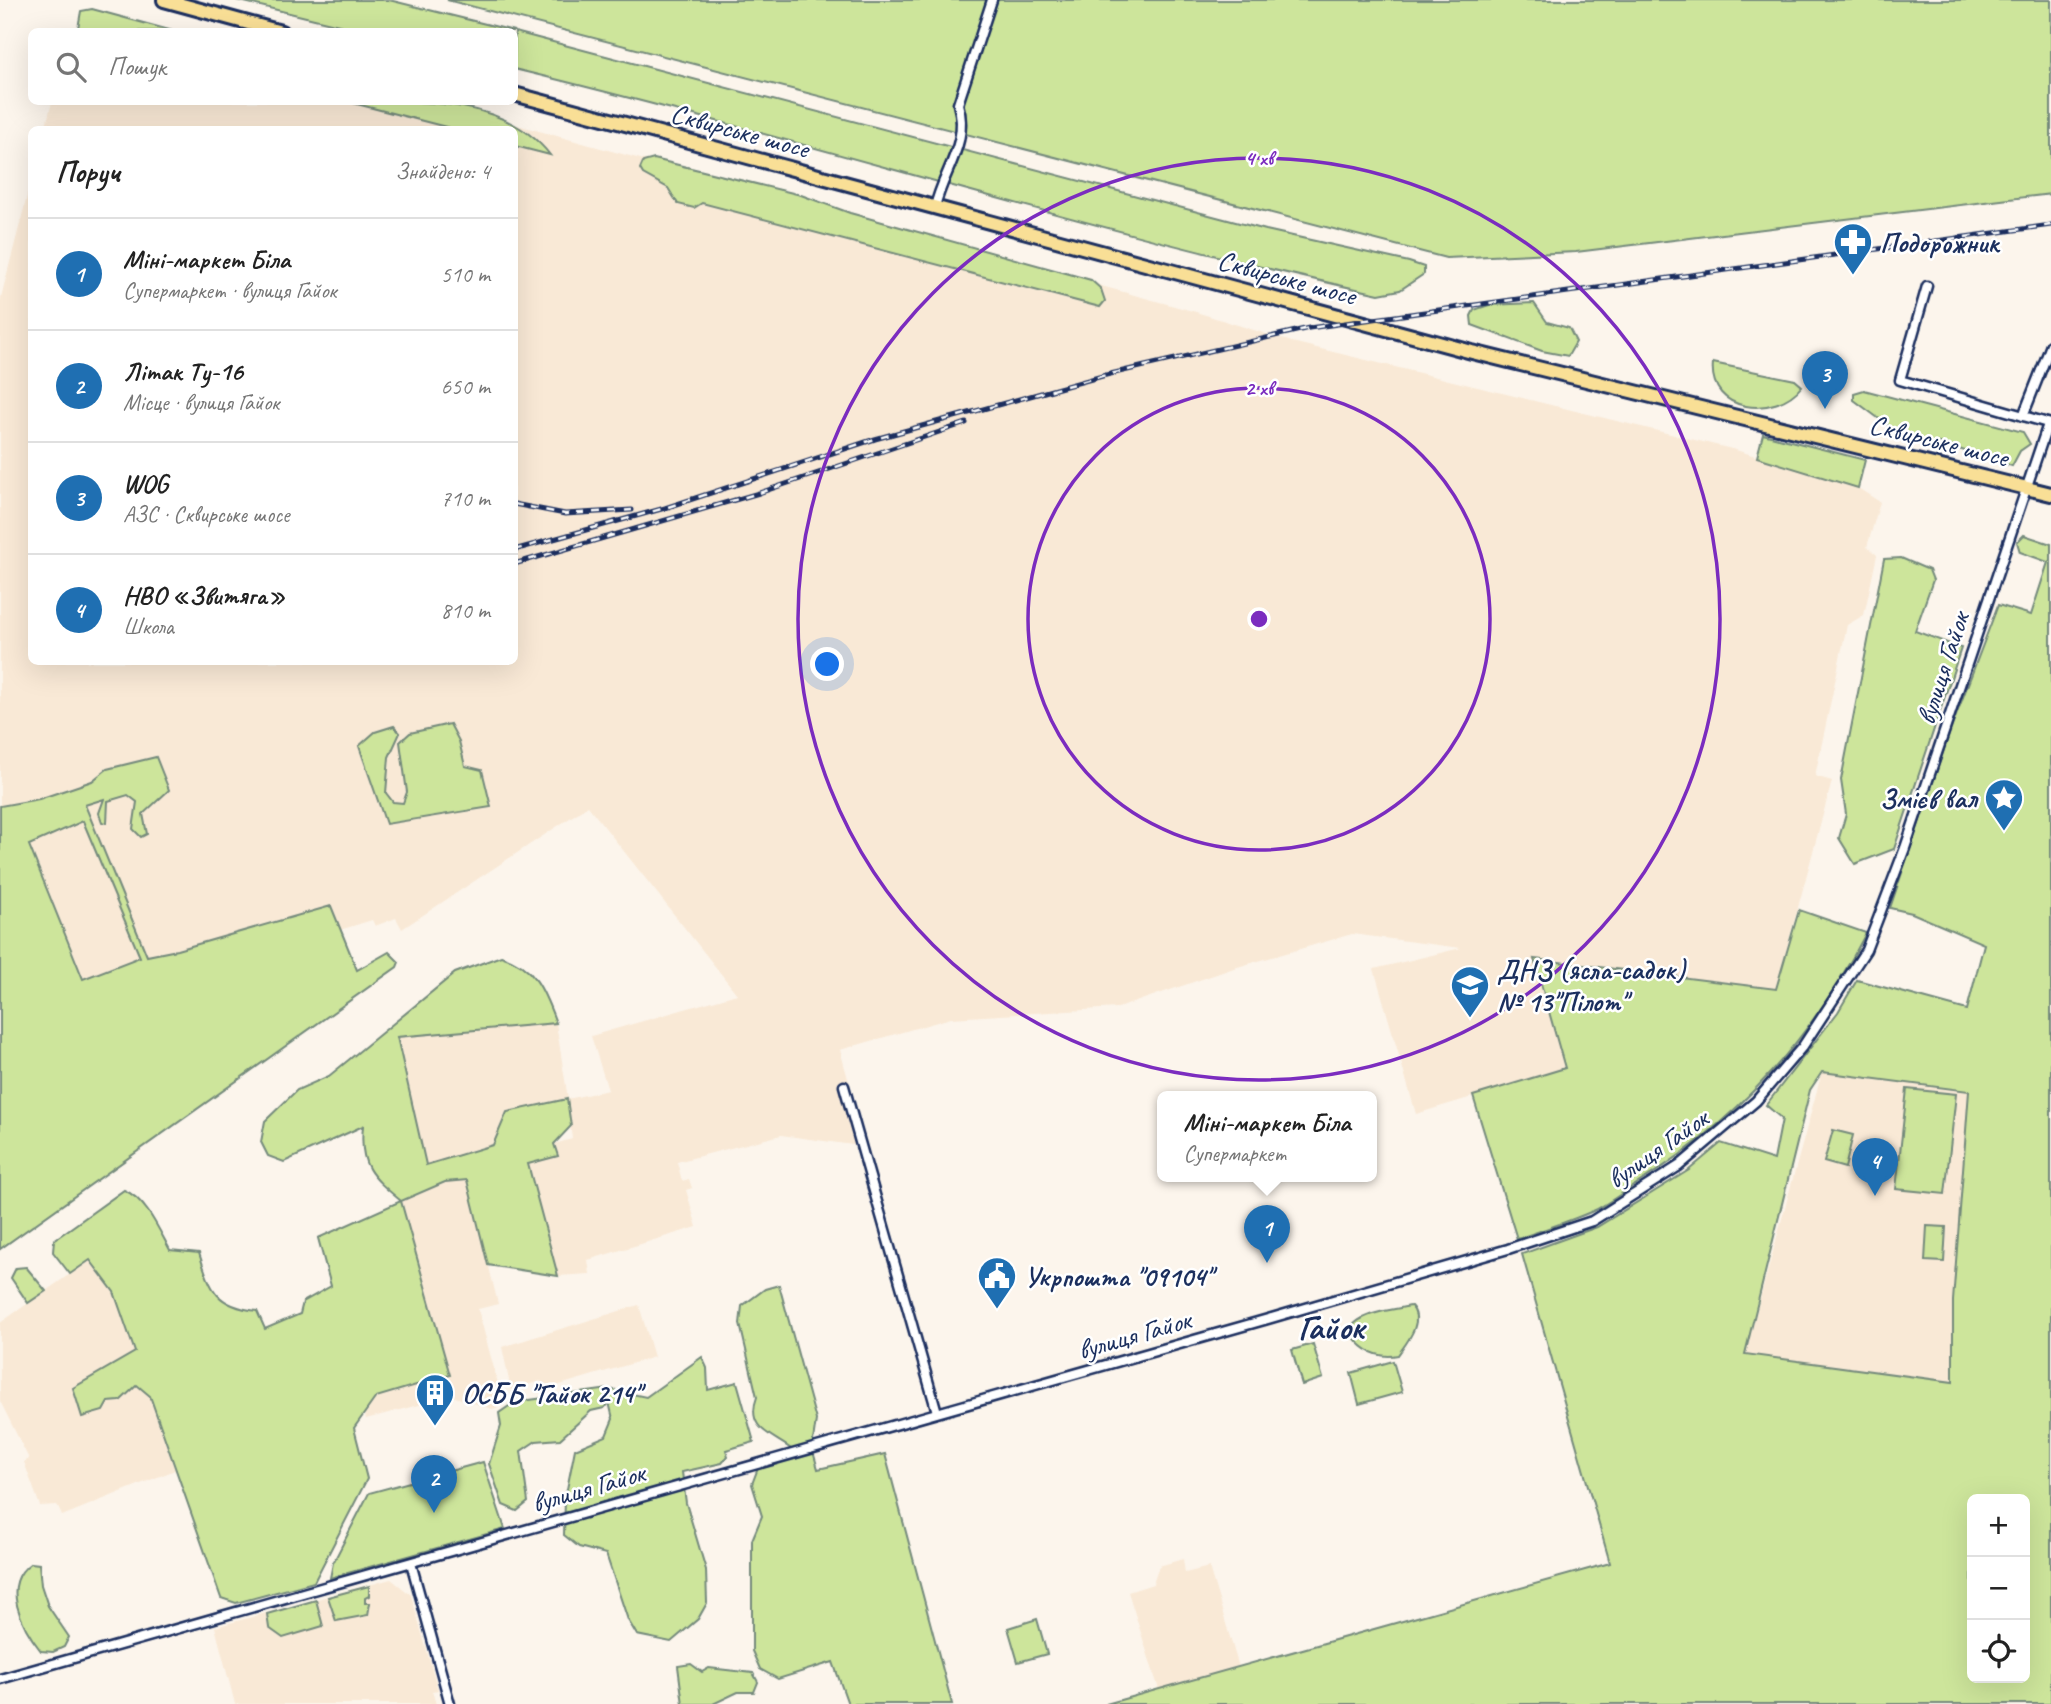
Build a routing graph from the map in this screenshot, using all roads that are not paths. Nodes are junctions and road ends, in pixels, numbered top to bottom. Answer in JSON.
{"nodes":[{"id":1,"x":164,"y":0,"type":"edge"},
{"id":2,"x":992,"y":0,"type":"edge"},
{"id":3,"x":266,"y":28,"type":"edge"},
{"id":4,"x":518,"y":95,"type":"edge"},
{"id":5,"x":935,"y":207,"type":"junction"},
{"id":6,"x":1927,"y":286,"type":"dead end"},
{"id":7,"x":2051,"y":345,"type":"edge"},
{"id":8,"x":2024,"y":416,"type":"junction"},
{"id":9,"x":2050,"y":424,"type":"edge"},
{"id":10,"x":2027,"y":488,"type":"junction"},
{"id":11,"x":2051,"y":494,"type":"edge"},
{"id":12,"x":844,"y":1086,"type":"dead end"},
{"id":13,"x":937,"y":1412,"type":"junction"},
{"id":14,"x":411,"y":1563,"type":"junction"},
{"id":15,"x":0,"y":1679,"type":"edge"},
{"id":16,"x":450,"y":1704,"type":"edge"}],
"edges":[{"from":1,"to":3,"type":"main road"},
{"from":2,"to":5,"type":"street"},
{"from":4,"to":5,"type":"main road","name":"Сквирське шосе"},
{"from":5,"to":10,"type":"main road","name":"Сквирське шосе"},
{"from":6,"to":8,"type":"street"},
{"from":7,"to":8,"type":"street"},
{"from":8,"to":9,"type":"street"},
{"from":9,"to":10,"type":"street","name":"вулиця Гайок"},
{"from":10,"to":11,"type":"main road","name":"Сквирське шосе"},
{"from":10,"to":13,"type":"street","name":"вулиця Гайок"},
{"from":12,"to":13,"type":"street"},
{"from":13,"to":14,"type":"street","name":"вулиця Гайок"},
{"from":14,"to":15,"type":"street","name":"вулиця Гайок"},
{"from":14,"to":16,"type":"street"}]}
